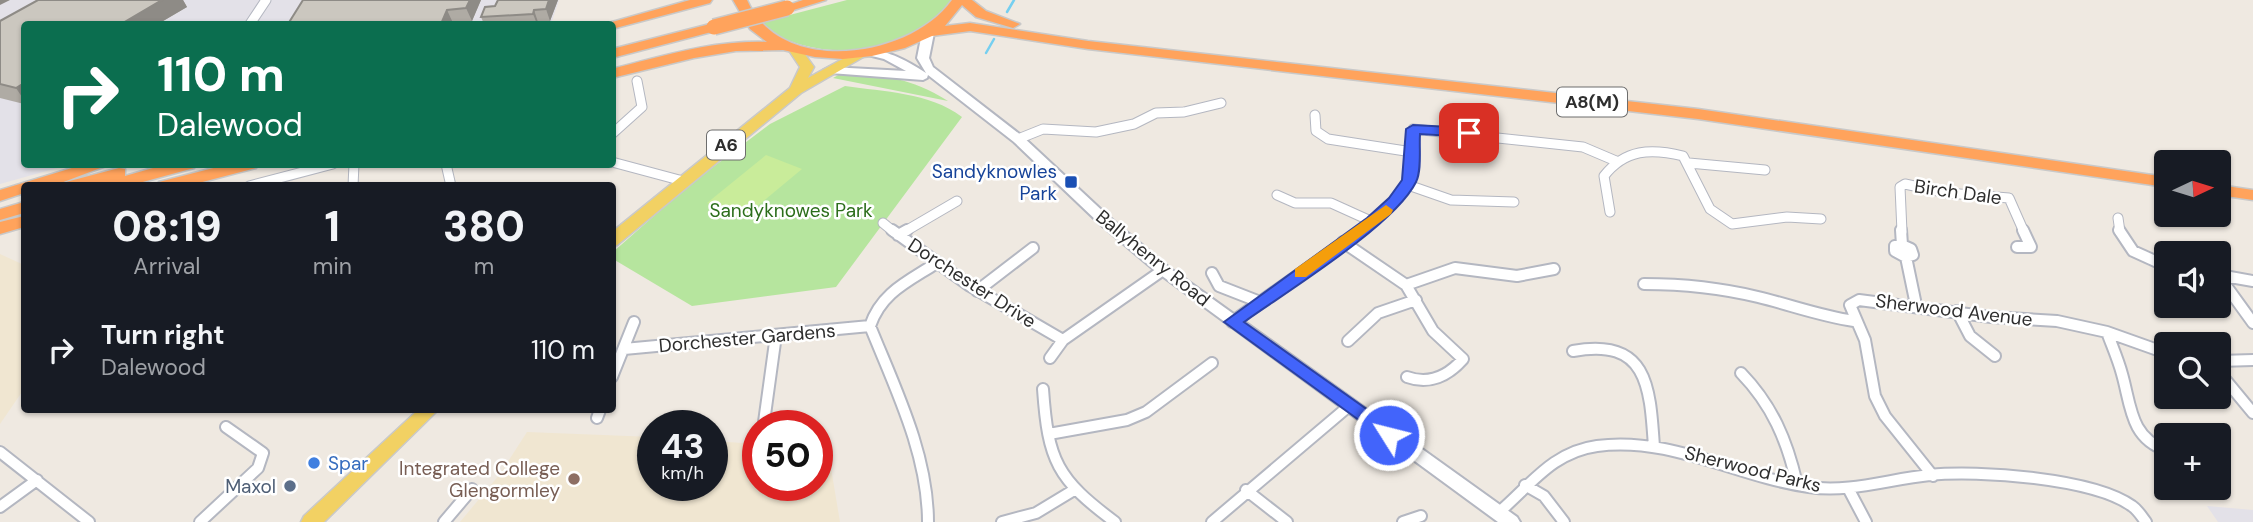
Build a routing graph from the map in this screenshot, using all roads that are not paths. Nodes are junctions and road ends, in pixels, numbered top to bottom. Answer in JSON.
{"nodes":[{"id":1,"x":266,"y":0,"type":"edge"},
{"id":2,"x":703,"y":0,"type":"edge"},
{"id":3,"x":740,"y":0,"type":"edge"},
{"id":4,"x":820,"y":0,"type":"edge"},
{"id":5,"x":961,"y":0,"type":"edge"},
{"id":6,"x":786,"y":3,"type":"edge"},
{"id":7,"x":252,"y":21,"type":"edge"},
{"id":8,"x":616,"y":24,"type":"edge"},
{"id":9,"x":713,"y":24,"type":"junction"},
{"id":10,"x":929,"y":32,"type":"junction"},
{"id":11,"x":616,"y":45,"type":"edge"},
{"id":12,"x":792,"y":48,"type":"junction"},
{"id":13,"x":866,"y":52,"type":"junction"},
{"id":14,"x":616,"y":53,"type":"edge"},
{"id":15,"x":830,"y":70,"type":"junction"},
{"id":16,"x":616,"y":73,"type":"edge"},
{"id":17,"x":923,"y":76,"type":"junction"},
{"id":18,"x":637,"y":82,"type":"dead end"},
{"id":19,"x":941,"y":82,"type":"junction"},
{"id":20,"x":796,"y":90,"type":"junction"},
{"id":21,"x":1220,"y":103,"type":"dead end"},
{"id":22,"x":1315,"y":115,"type":"dead end"},
{"id":23,"x":616,"y":130,"type":"edge"},
{"id":24,"x":1018,"y":139,"type":"junction"},
{"id":25,"x":1412,"y":152,"type":"junction"},
{"id":26,"x":1616,"y":161,"type":"junction"},
{"id":27,"x":616,"y":163,"type":"edge"},
{"id":28,"x":1689,"y":163,"type":"junction"},
{"id":29,"x":90,"y":168,"type":"edge"},
{"id":30,"x":137,"y":168,"type":"edge"},
{"id":31,"x":173,"y":168,"type":"edge"},
{"id":32,"x":235,"y":168,"type":"edge"},
{"id":33,"x":319,"y":168,"type":"edge"},
{"id":34,"x":2154,"y":168,"type":"edge"},
{"id":35,"x":1765,"y":170,"type":"dead end"},
{"id":36,"x":2154,"y":180,"type":"edge"},
{"id":37,"x":2231,"y":180,"type":"edge"},
{"id":38,"x":683,"y":181,"type":"junction"},
{"id":39,"x":47,"y":182,"type":"edge"},
{"id":40,"x":87,"y":182,"type":"edge"},
{"id":41,"x":122,"y":182,"type":"edge"},
{"id":42,"x":180,"y":182,"type":"edge"},
{"id":43,"x":268,"y":182,"type":"edge"},
{"id":44,"x":2253,"y":183,"type":"edge"},
{"id":45,"x":1408,"y":185,"type":"junction"},
{"id":46,"x":21,"y":189,"type":"edge"},
{"id":47,"x":2231,"y":192,"type":"edge"},
{"id":48,"x":1277,"y":195,"type":"dead end"},
{"id":49,"x":2253,"y":195,"type":"edge"},
{"id":50,"x":0,"y":196,"type":"edge"},
{"id":51,"x":21,"y":200,"type":"edge"},
{"id":52,"x":957,"y":201,"type":"dead end"},
{"id":53,"x":1514,"y":202,"type":"dead end"},
{"id":54,"x":0,"y":205,"type":"edge"},
{"id":55,"x":21,"y":209,"type":"edge"},
{"id":56,"x":1610,"y":212,"type":"dead end"},
{"id":57,"x":0,"y":215,"type":"edge"},
{"id":58,"x":2118,"y":218,"type":"dead end"},
{"id":59,"x":1821,"y":219,"type":"dead end"},
{"id":60,"x":1373,"y":222,"type":"junction"},
{"id":61,"x":21,"y":223,"type":"edge"},
{"id":62,"x":883,"y":223,"type":"dead end"},
{"id":63,"x":0,"y":228,"type":"edge"},
{"id":64,"x":898,"y":234,"type":"junction"},
{"id":65,"x":616,"y":238,"type":"edge"},
{"id":66,"x":1343,"y":242,"type":"junction"},
{"id":67,"x":2017,"y":247,"type":"dead end"},
{"id":68,"x":1033,"y":248,"type":"dead end"},
{"id":69,"x":935,"y":264,"type":"junction"},
{"id":70,"x":2154,"y":264,"type":"edge"},
{"id":71,"x":1554,"y":269,"type":"dead end"},
{"id":72,"x":1163,"y":270,"type":"junction"},
{"id":73,"x":1212,"y":273,"type":"dead end"},
{"id":74,"x":2231,"y":277,"type":"edge"},
{"id":75,"x":2253,"y":281,"type":"edge"},
{"id":76,"x":1644,"y":284,"type":"dead end"},
{"id":77,"x":1406,"y":285,"type":"junction"},
{"id":78,"x":977,"y":291,"type":"junction"},
{"id":79,"x":2231,"y":292,"type":"edge"},
{"id":80,"x":1416,"y":300,"type":"junction"},
{"id":81,"x":1260,"y":302,"type":"junction"},
{"id":82,"x":1916,"y":305,"type":"junction"},
{"id":83,"x":1956,"y":311,"type":"junction"},
{"id":84,"x":1854,"y":321,"type":"junction"},
{"id":85,"x":634,"y":322,"type":"dead end"},
{"id":86,"x":1233,"y":322,"type":"junction"},
{"id":87,"x":2253,"y":323,"type":"edge"},
{"id":88,"x":870,"y":326,"type":"junction"},
{"id":89,"x":2107,"y":332,"type":"junction"},
{"id":90,"x":776,"y":335,"type":"junction"},
{"id":91,"x":1063,"y":340,"type":"junction"},
{"id":92,"x":1348,"y":341,"type":"dead end"},
{"id":93,"x":624,"y":349,"type":"junction"},
{"id":94,"x":2154,"y":349,"type":"edge"},
{"id":95,"x":1573,"y":351,"type":"dead end"},
{"id":96,"x":1995,"y":356,"type":"dead end"},
{"id":97,"x":1050,"y":358,"type":"dead end"},
{"id":98,"x":2253,"y":360,"type":"edge"},
{"id":99,"x":2231,"y":361,"type":"edge"},
{"id":100,"x":1212,"y":363,"type":"dead end"},
{"id":101,"x":616,"y":368,"type":"edge"},
{"id":102,"x":1741,"y":373,"type":"dead end"},
{"id":103,"x":1408,"y":377,"type":"dead end"},
{"id":104,"x":2231,"y":386,"type":"edge"},
{"id":105,"x":1043,"y":389,"type":"dead end"},
{"id":106,"x":1349,"y":406,"type":"junction"},
{"id":107,"x":766,"y":410,"type":"edge"},
{"id":108,"x":426,"y":413,"type":"edge"},
{"id":109,"x":2253,"y":413,"type":"edge"},
{"id":110,"x":226,"y":427,"type":"dead end"},
{"id":111,"x":1049,"y":434,"type":"junction"},
{"id":112,"x":1654,"y":447,"type":"junction"},
{"id":113,"x":2154,"y":447,"type":"edge"},
{"id":114,"x":0,"y":452,"type":"edge"},
{"id":115,"x":1933,"y":476,"type":"junction"},
{"id":116,"x":37,"y":480,"type":"junction"},
{"id":117,"x":1797,"y":484,"type":"junction"},
{"id":118,"x":1525,"y":485,"type":"junction"},
{"id":119,"x":1848,"y":488,"type":"junction"},
{"id":120,"x":472,"y":489,"type":"dead end"},
{"id":121,"x":1074,"y":490,"type":"junction"},
{"id":122,"x":1246,"y":490,"type":"junction"},
{"id":123,"x":0,"y":508,"type":"edge"},
{"id":124,"x":1421,"y":516,"type":"dead end"},
{"id":125,"x":1504,"y":517,"type":"edge"},
{"id":126,"x":89,"y":522,"type":"edge"},
{"id":127,"x":200,"y":522,"type":"edge"},
{"id":128,"x":312,"y":522,"type":"edge"},
{"id":129,"x":444,"y":522,"type":"edge"},
{"id":130,"x":928,"y":522,"type":"edge"},
{"id":131,"x":1002,"y":522,"type":"edge"},
{"id":132,"x":1115,"y":522,"type":"edge"},
{"id":133,"x":1212,"y":522,"type":"edge"},
{"id":134,"x":1287,"y":522,"type":"edge"},
{"id":135,"x":1403,"y":522,"type":"edge"},
{"id":136,"x":1564,"y":522,"type":"edge"},
{"id":137,"x":1866,"y":522,"type":"edge"},
{"id":138,"x":2146,"y":522,"type":"edge"}],
"edges":[{"from":1,"to":7,"type":"street"},
{"from":2,"to":8,"type":"highway"},
{"from":3,"to":12,"type":"highway","number":"A6"},
{"from":4,"to":6,"type":"highway"},
{"from":5,"to":10,"type":"highway","number":"A6"},
{"from":5,"to":34,"type":"highway","number":"A8(M)"},
{"from":6,"to":9,"type":"highway","bridge":true},
{"from":9,"to":11,"type":"highway"},
{"from":9,"to":14,"type":"highway"},
{"from":10,"to":13,"type":"highway","number":"A6"},
{"from":10,"to":19,"type":"main road","name":"Ballyhenry Road"},
{"from":10,"to":36,"type":"highway","number":"A8(M)"},
{"from":12,"to":13,"type":"highway","number":"A6"},
{"from":12,"to":16,"type":"highway"},
{"from":12,"to":20,"type":"main road"},
{"from":13,"to":15,"type":"main road","number":"A6"},
{"from":13,"to":17,"type":"main road","name":"Ballyhenry Road"},
{"from":15,"to":17,"type":"main road"},
{"from":15,"to":20,"type":"main road","number":"A6"},
{"from":17,"to":19,"type":"main road","name":"Ballyhenry Road"},
{"from":18,"to":23,"type":"street"},
{"from":19,"to":24,"type":"main road","name":"Ballyhenry Road"},
{"from":20,"to":38,"type":"main road","number":"A6"},
{"from":21,"to":24,"type":"street"},
{"from":22,"to":25,"type":"street"},
{"from":24,"to":72,"type":"main road","name":"Ballyhenry Road"},
{"from":25,"to":26,"type":"street"},
{"from":25,"to":45,"type":"street"},
{"from":26,"to":28,"type":"street"},
{"from":26,"to":56,"type":"street"},
{"from":27,"to":38,"type":"street"},
{"from":28,"to":35,"type":"street"},
{"from":28,"to":59,"type":"street"},
{"from":29,"to":39,"type":"highway"},
{"from":30,"to":40,"type":"highway"},
{"from":31,"to":41,"type":"highway"},
{"from":32,"to":42,"type":"highway"},
{"from":33,"to":43,"type":"street"},
{"from":37,"to":44,"type":"highway"},
{"from":38,"to":65,"type":"main road","number":"A6"},
{"from":45,"to":53,"type":"street"},
{"from":45,"to":60,"type":"street"},
{"from":46,"to":50,"type":"highway"},
{"from":47,"to":49,"type":"highway"},
{"from":48,"to":60,"type":"street"},
{"from":51,"to":54,"type":"highway"},
{"from":52,"to":64,"type":"street"},
{"from":55,"to":57,"type":"highway"},
{"from":58,"to":70,"type":"street"},
{"from":60,"to":66,"type":"street"},
{"from":61,"to":63,"type":"highway"},
{"from":62,"to":64,"type":"street","name":"Dorchester Drive"},
{"from":64,"to":69,"type":"street","name":"Dorchester Drive"},
{"from":66,"to":77,"type":"street"},
{"from":66,"to":81,"type":"street"},
{"from":67,"to":82,"type":"street","name":"Birch Dale"},
{"from":68,"to":78,"type":"street"},
{"from":69,"to":78,"type":"street","name":"Dorchester Drive"},
{"from":69,"to":88,"type":"street"},
{"from":71,"to":77,"type":"street"},
{"from":72,"to":86,"type":"main road","name":"Ballyhenry Road"},
{"from":72,"to":91,"type":"street"},
{"from":73,"to":81,"type":"street"},
{"from":74,"to":75,"type":"street"},
{"from":76,"to":84,"type":"street"},
{"from":77,"to":80,"type":"street"},
{"from":78,"to":91,"type":"street","name":"Dorchester Drive"},
{"from":79,"to":87,"type":"street"},
{"from":80,"to":92,"type":"street"},
{"from":80,"to":103,"type":"street"},
{"from":81,"to":86,"type":"street"},
{"from":82,"to":83,"type":"street","name":"Sherwood Avenue"},
{"from":82,"to":84,"type":"street","name":"Sherwood Avenue"},
{"from":83,"to":89,"type":"street","name":"Sherwood Avenue"},
{"from":83,"to":96,"type":"street"},
{"from":84,"to":115,"type":"street","name":"Sherwood Avenue"},
{"from":85,"to":93,"type":"street"},
{"from":86,"to":106,"type":"main road","name":"Ballyhenry Road"},
{"from":88,"to":90,"type":"street","name":"Dorchester Gardens"},
{"from":88,"to":130,"type":"street"},
{"from":89,"to":94,"type":"street","name":"Sherwood Avenue"},
{"from":89,"to":113,"type":"street"},
{"from":90,"to":93,"type":"street","name":"Dorchester Gardens"},
{"from":90,"to":107,"type":"street"},
{"from":91,"to":97,"type":"street"},
{"from":93,"to":101,"type":"street"},
{"from":95,"to":112,"type":"street"},
{"from":98,"to":99,"type":"street"},
{"from":100,"to":111,"type":"street"},
{"from":102,"to":117,"type":"street"},
{"from":104,"to":109,"type":"street"},
{"from":105,"to":111,"type":"street"},
{"from":106,"to":122,"type":"street"},
{"from":106,"to":125,"type":"main road","name":"Ballyhenry Road"},
{"from":108,"to":128,"type":"main road"},
{"from":110,"to":127,"type":"street"},
{"from":111,"to":121,"type":"street"},
{"from":112,"to":117,"type":"street","name":"Sherwood Parks"},
{"from":112,"to":118,"type":"street","name":"Sherwood Parks"},
{"from":114,"to":116,"type":"street"},
{"from":115,"to":119,"type":"street","name":"Sherwood Parks"},
{"from":115,"to":138,"type":"street","name":"Sherwood Parks"},
{"from":116,"to":123,"type":"street"},
{"from":116,"to":126,"type":"street"},
{"from":117,"to":119,"type":"street","name":"Sherwood Parks"},
{"from":118,"to":125,"type":"street","name":"Sherwood Parks"},
{"from":118,"to":136,"type":"street"},
{"from":119,"to":137,"type":"street"},
{"from":120,"to":129,"type":"street"},
{"from":121,"to":131,"type":"street"},
{"from":121,"to":132,"type":"street"},
{"from":122,"to":133,"type":"street"},
{"from":122,"to":134,"type":"street"},
{"from":124,"to":135,"type":"street"}]}
